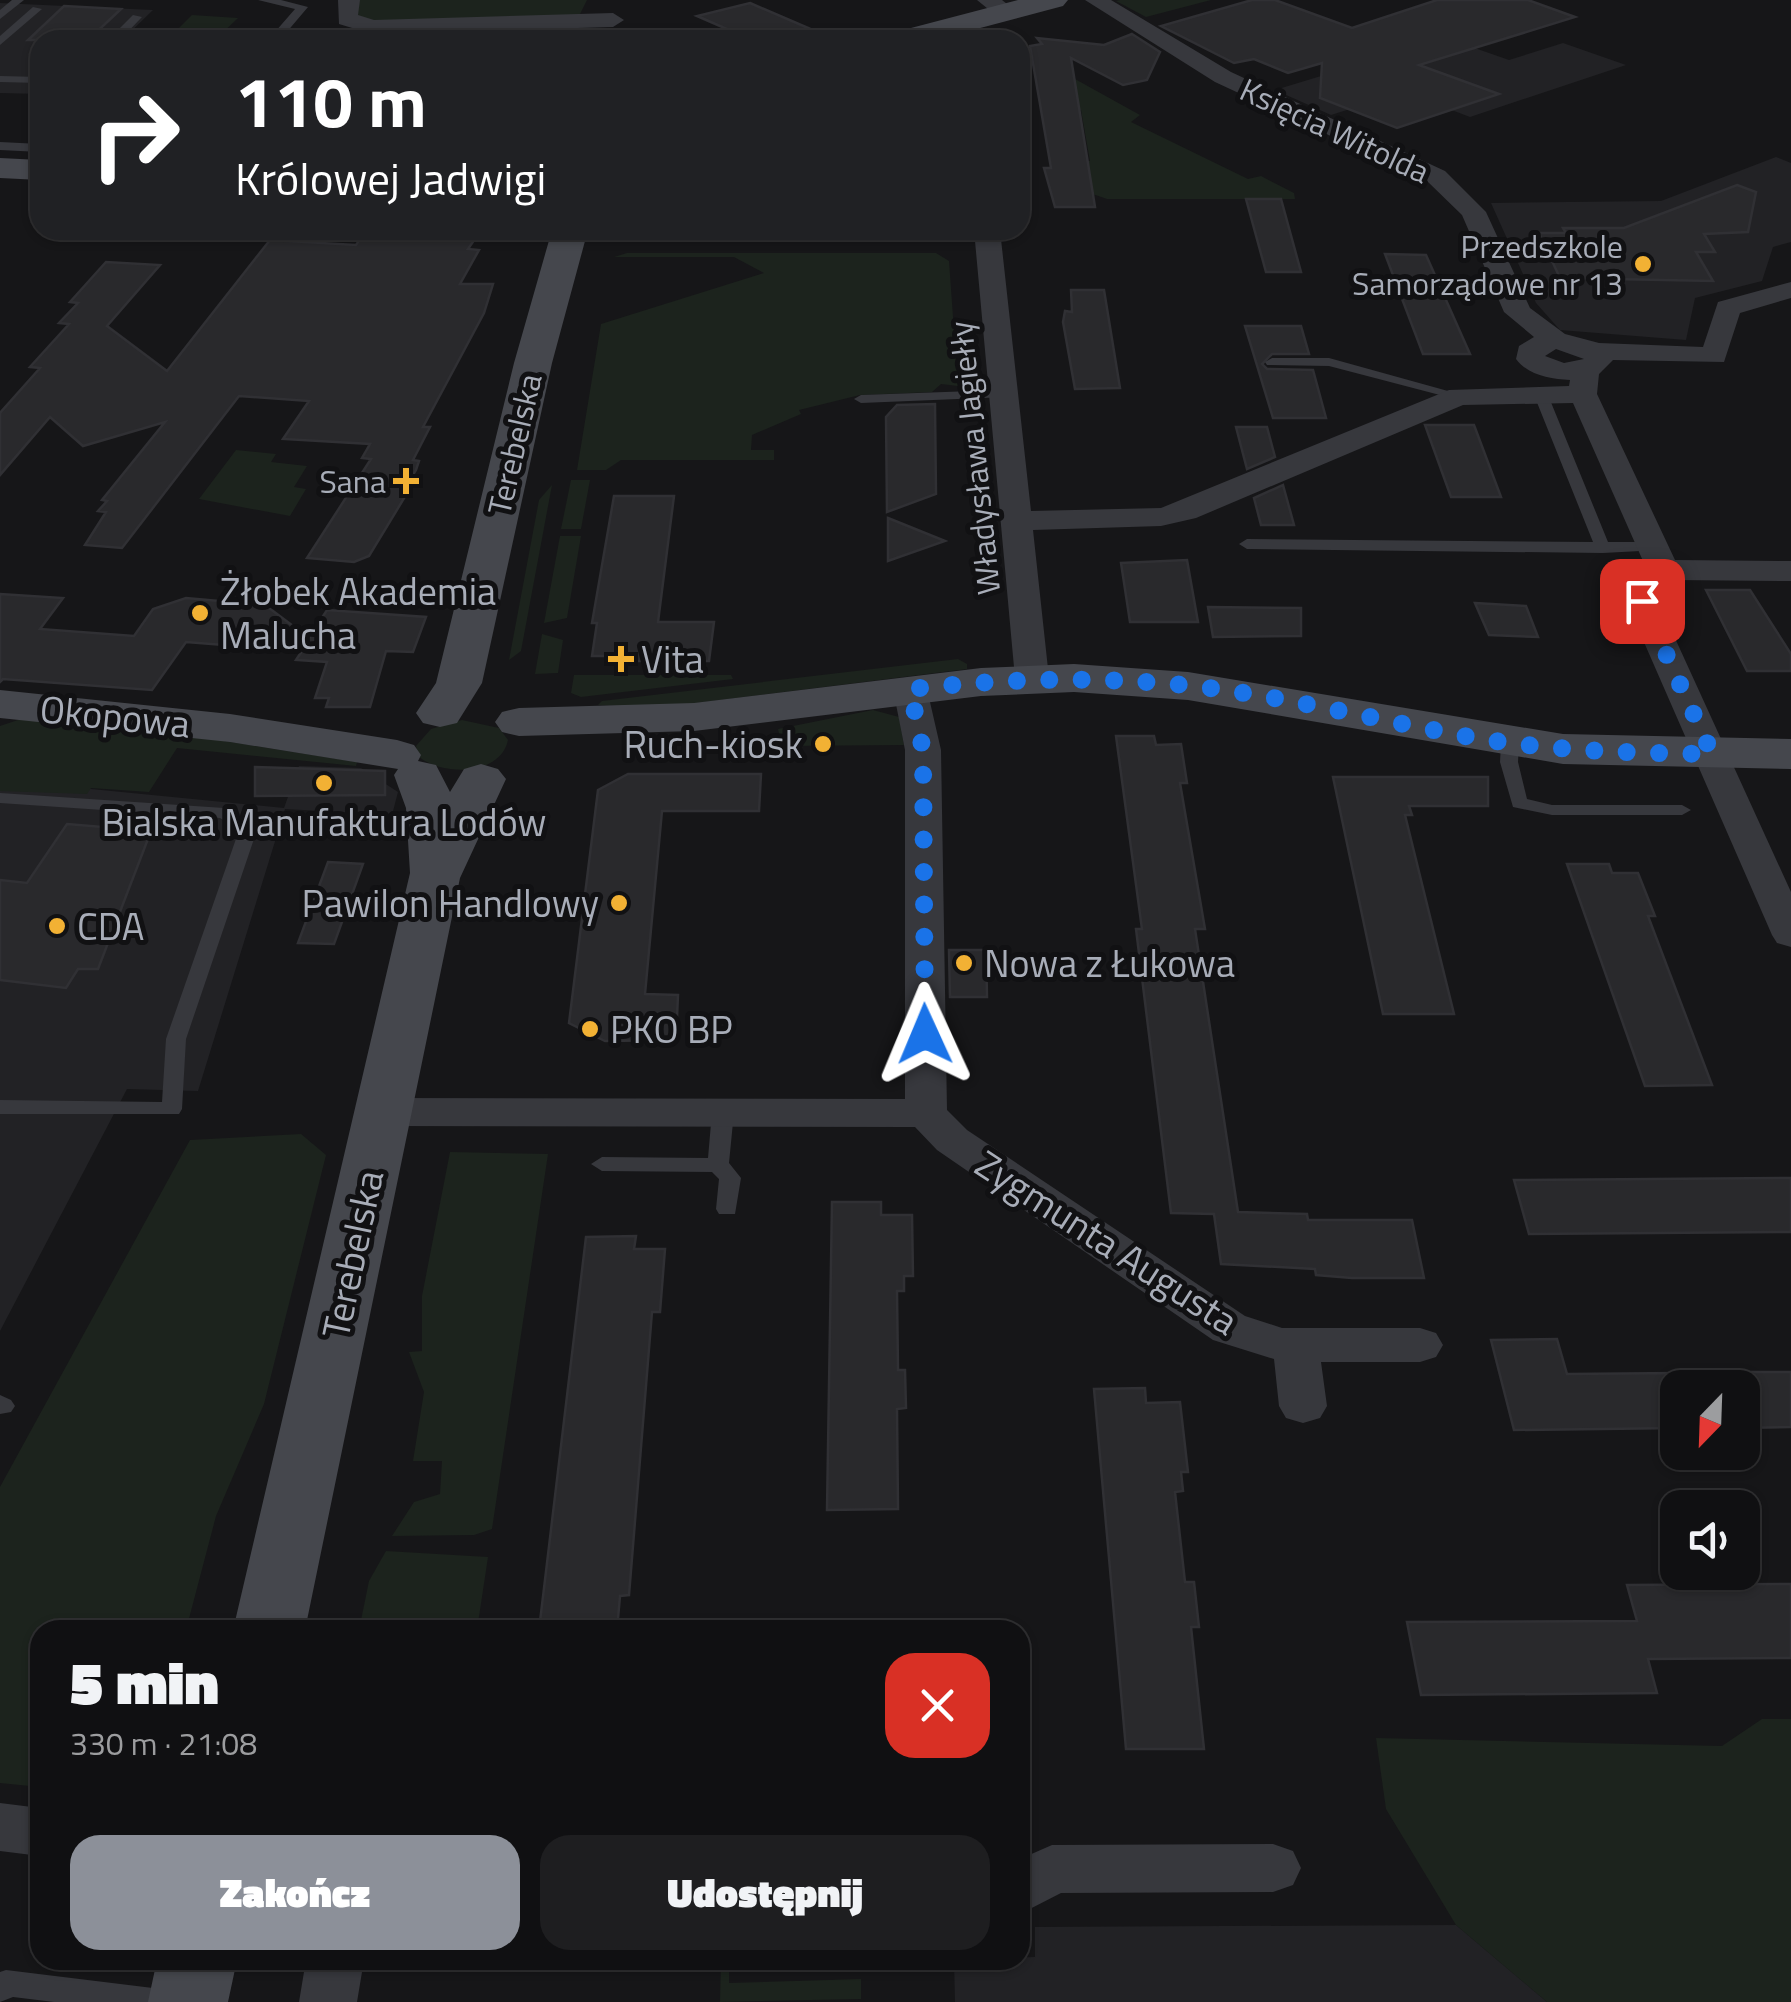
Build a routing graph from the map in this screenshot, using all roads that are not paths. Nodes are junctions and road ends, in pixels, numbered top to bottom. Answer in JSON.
{"nodes":[{"id":1,"x":19,"y":0,"type":"edge"},
{"id":2,"x":263,"y":0,"type":"edge"},
{"id":3,"x":349,"y":0,"type":"edge"},
{"id":4,"x":1053,"y":0,"type":"edge"},
{"id":5,"x":1096,"y":0,"type":"edge"},
{"id":6,"x":997,"y":6,"type":"edge"},
{"id":7,"x":37,"y":9,"type":"dead end"},
{"id":8,"x":0,"y":16,"type":"edge"},
{"id":9,"x":137,"y":17,"type":"dead end"},
{"id":10,"x":612,"y":20,"type":"edge"},
{"id":11,"x":124,"y":30,"type":"edge"},
{"id":12,"x":283,"y":30,"type":"edge"},
{"id":13,"x":927,"y":30,"type":"edge"},
{"id":14,"x":0,"y":42,"type":"edge"},
{"id":15,"x":0,"y":79,"type":"edge"},
{"id":16,"x":30,"y":80,"type":"edge"},
{"id":17,"x":0,"y":146,"type":"edge"},
{"id":18,"x":30,"y":148,"type":"edge"},
{"id":19,"x":0,"y":168,"type":"edge"},
{"id":20,"x":30,"y":170,"type":"edge"},
{"id":21,"x":567,"y":240,"type":"edge"},
{"id":22,"x":591,"y":240,"type":"edge"},
{"id":23,"x":989,"y":240,"type":"edge"},
{"id":24,"x":1791,"y":290,"type":"edge"},
{"id":25,"x":1272,"y":362,"type":"dead end"},
{"id":26,"x":1545,"y":364,"type":"junction"},
{"id":27,"x":1587,"y":372,"type":"junction"},
{"id":28,"x":1000,"y":394,"type":"junction"},
{"id":29,"x":1460,"y":396,"type":"junction"},
{"id":30,"x":861,"y":399,"type":"dead end"},
{"id":31,"x":1016,"y":521,"type":"junction"},
{"id":32,"x":1247,"y":544,"type":"dead end"},
{"id":33,"x":1603,"y":548,"type":"junction"},
{"id":34,"x":1658,"y":559,"type":"junction"},
{"id":35,"x":1791,"y":571,"type":"edge"},
{"id":36,"x":1032,"y":678,"type":"junction"},
{"id":37,"x":910,"y":689,"type":"junction"},
{"id":38,"x":0,"y":704,"type":"edge"},
{"id":39,"x":417,"y":742,"type":"junction"},
{"id":40,"x":506,"y":743,"type":"junction"},
{"id":41,"x":1510,"y":743,"type":"junction"},
{"id":42,"x":1712,"y":754,"type":"junction"},
{"id":43,"x":1791,"y":754,"type":"edge"},
{"id":44,"x":0,"y":798,"type":"edge"},
{"id":45,"x":1682,"y":810,"type":"dead end"},
{"id":46,"x":434,"y":878,"type":"junction"},
{"id":47,"x":1791,"y":935,"type":"edge"},
{"id":48,"x":0,"y":1107,"type":"edge"},
{"id":49,"x":382,"y":1112,"type":"junction"},
{"id":50,"x":723,"y":1112,"type":"junction"},
{"id":51,"x":926,"y":1113,"type":"junction"},
{"id":52,"x":602,"y":1164,"type":"dead end"},
{"id":53,"x":718,"y":1164,"type":"junction"},
{"id":54,"x":727,"y":1210,"type":"dead end"},
{"id":55,"x":1295,"y":1345,"type":"junction"},
{"id":56,"x":1420,"y":1346,"type":"dead end"},
{"id":57,"x":1303,"y":1406,"type":"dead end"},
{"id":58,"x":271,"y":1620,"type":"edge"},
{"id":59,"x":0,"y":1827,"type":"edge"},
{"id":60,"x":30,"y":1831,"type":"edge"},
{"id":61,"x":1273,"y":1868,"type":"dead end"},
{"id":62,"x":1030,"y":1883,"type":"edge"},
{"id":63,"x":196,"y":1970,"type":"edge"},
{"id":64,"x":333,"y":1970,"type":"edge"},
{"id":65,"x":0,"y":1991,"type":"edge"},
{"id":66,"x":161,"y":2002,"type":"edge"},
{"id":67,"x":188,"y":2002,"type":"edge"},
{"id":68,"x":328,"y":2002,"type":"edge"}],
"edges":[{"from":1,"to":8,"type":"lane"},
{"from":2,"to":12,"type":"lane"},
{"from":3,"to":10,"type":"street"},
{"from":4,"to":6,"type":"street"},
{"from":5,"to":26,"type":"street","name":"Księcia Witolda"},
{"from":6,"to":13,"type":"street"},
{"from":7,"to":14,"type":"lane"},
{"from":9,"to":11,"type":"lane"},
{"from":15,"to":16,"type":"lane"},
{"from":17,"to":18,"type":"lane"},
{"from":19,"to":20,"type":"street"},
{"from":21,"to":39,"type":"street","name":"Terebelska"},
{"from":22,"to":40,"type":"street","name":"Terebelska"},
{"from":23,"to":28,"type":"street","name":"Władysława Jagiełły"},
{"from":24,"to":27,"type":"street"},
{"from":25,"to":29,"type":"lane"},
{"from":26,"to":27,"type":"street"},
{"from":26,"to":27,"type":"street"},
{"from":26,"to":29,"type":"street"},
{"from":26,"to":33,"type":"lane"},
{"from":27,"to":34,"type":"street"},
{"from":28,"to":30,"type":"lane"},
{"from":28,"to":31,"type":"street","name":"Władysława Jagiełły"},
{"from":29,"to":31,"type":"street"},
{"from":31,"to":36,"type":"street","name":"Władysława Jagiełły"},
{"from":32,"to":33,"type":"lane"},
{"from":33,"to":34,"type":"lane"},
{"from":34,"to":35,"type":"street"},
{"from":34,"to":42,"type":"street"},
{"from":36,"to":37,"type":"street"},
{"from":36,"to":41,"type":"street"},
{"from":37,"to":40,"type":"street"},
{"from":37,"to":51,"type":"street"},
{"from":38,"to":39,"type":"street","name":"Okopowa"},
{"from":39,"to":40,"type":"street"},
{"from":39,"to":40,"type":"street"},
{"from":39,"to":46,"type":"street","name":"Terebelska"},
{"from":40,"to":46,"type":"street","name":"Terebelska"},
{"from":41,"to":42,"type":"street"},
{"from":41,"to":45,"type":"lane"},
{"from":42,"to":43,"type":"street"},
{"from":42,"to":47,"type":"street"},
{"from":44,"to":48,"type":"lane"},
{"from":46,"to":49,"type":"street","name":"Terebelska"},
{"from":49,"to":50,"type":"street"},
{"from":49,"to":58,"type":"street","name":"Terebelska"},
{"from":50,"to":51,"type":"street"},
{"from":50,"to":53,"type":"lane"},
{"from":51,"to":55,"type":"street","name":"Zygmunta Augusta"},
{"from":52,"to":53,"type":"lane"},
{"from":53,"to":54,"type":"lane"},
{"from":55,"to":56,"type":"street","name":"Zygmunta Augusta"},
{"from":55,"to":57,"type":"street"},
{"from":59,"to":60,"type":"street"},
{"from":61,"to":62,"type":"street"},
{"from":63,"to":67,"type":"street"},
{"from":64,"to":68,"type":"street"},
{"from":65,"to":66,"type":"lane"}]}
